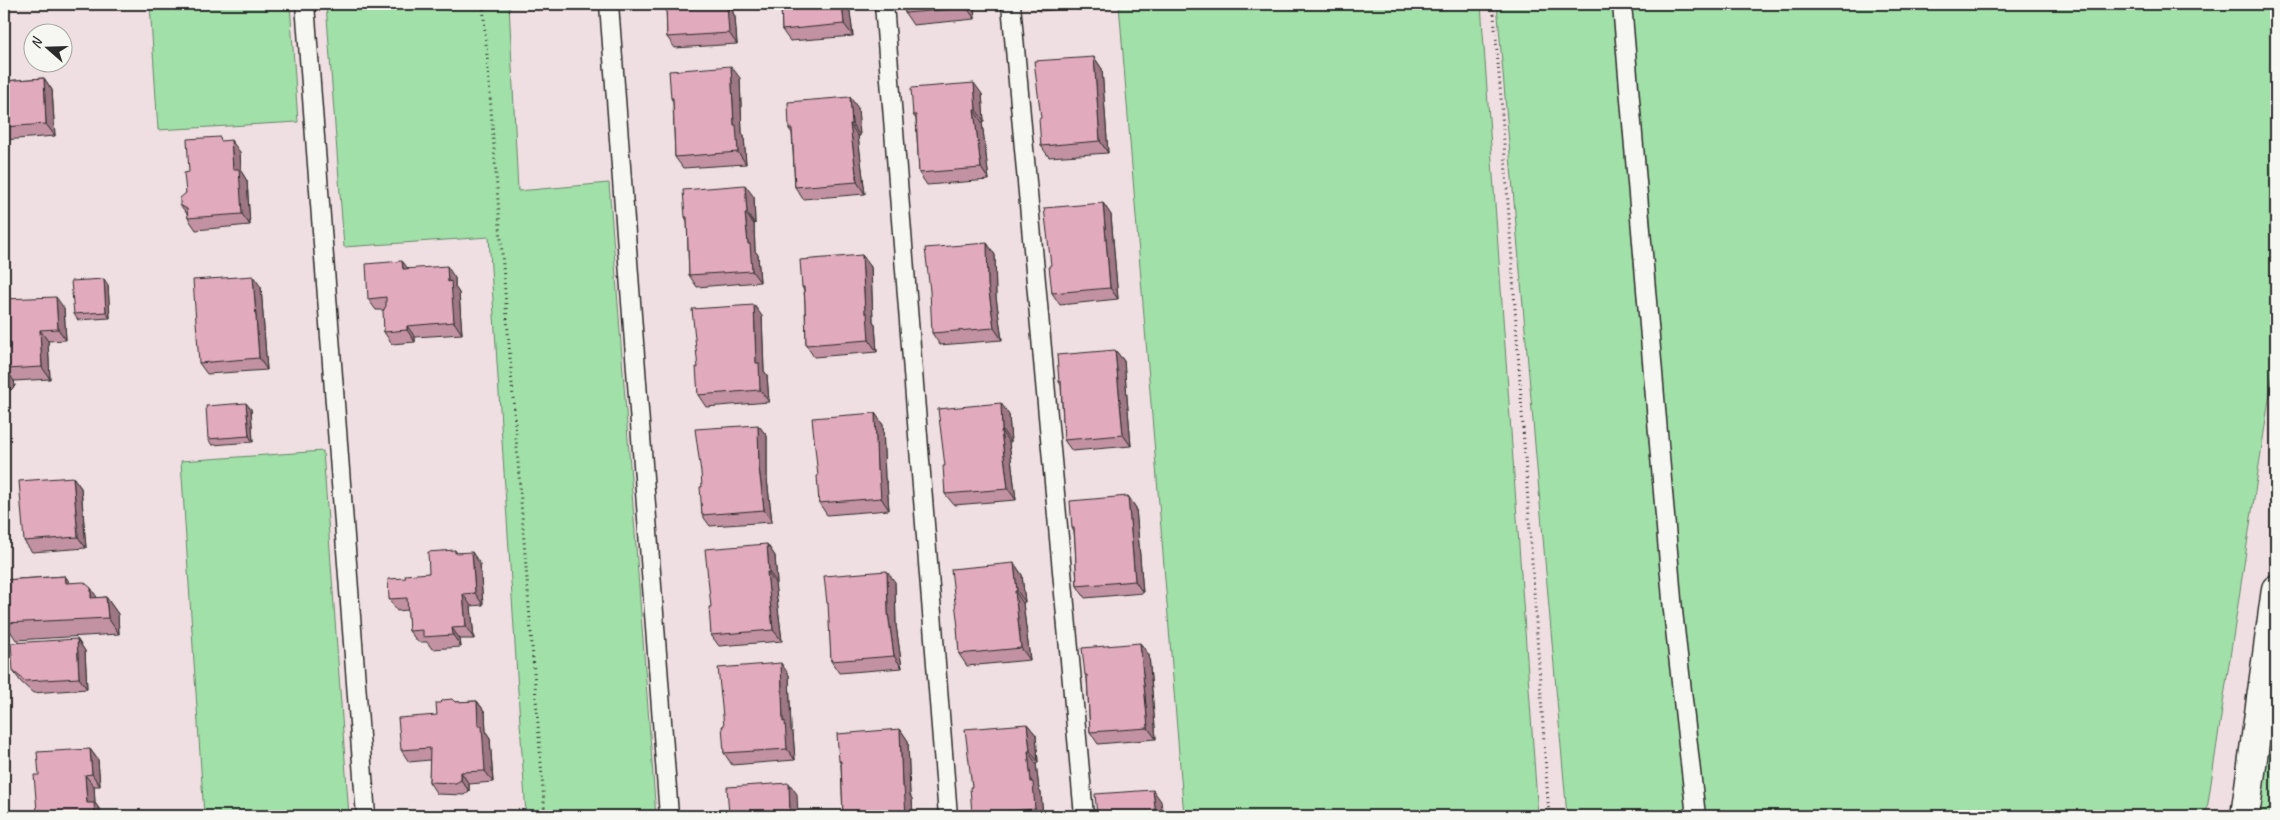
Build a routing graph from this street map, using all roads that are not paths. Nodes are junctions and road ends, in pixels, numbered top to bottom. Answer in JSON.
{"nodes":[{"id":1,"x":304,"y":4,"type":"edge"},
{"id":2,"x":609,"y":4,"type":"edge"},
{"id":3,"x":884,"y":4,"type":"edge"},
{"id":4,"x":1011,"y":4,"type":"edge"},
{"id":5,"x":1622,"y":4,"type":"edge"},
{"id":6,"x":2276,"y":589,"type":"edge"},
{"id":7,"x":366,"y":816,"type":"edge"},
{"id":8,"x":669,"y":816,"type":"edge"},
{"id":9,"x":948,"y":816,"type":"edge"},
{"id":10,"x":1084,"y":816,"type":"edge"},
{"id":11,"x":1696,"y":816,"type":"edge"},
{"id":12,"x":2245,"y":816,"type":"edge"}],
"edges":[{"from":1,"to":7,"type":"lane"},
{"from":2,"to":8,"type":"lane"},
{"from":3,"to":9,"type":"lane"},
{"from":4,"to":10,"type":"lane"},
{"from":5,"to":11,"type":"lane"},
{"from":6,"to":12,"type":"street"}]}
